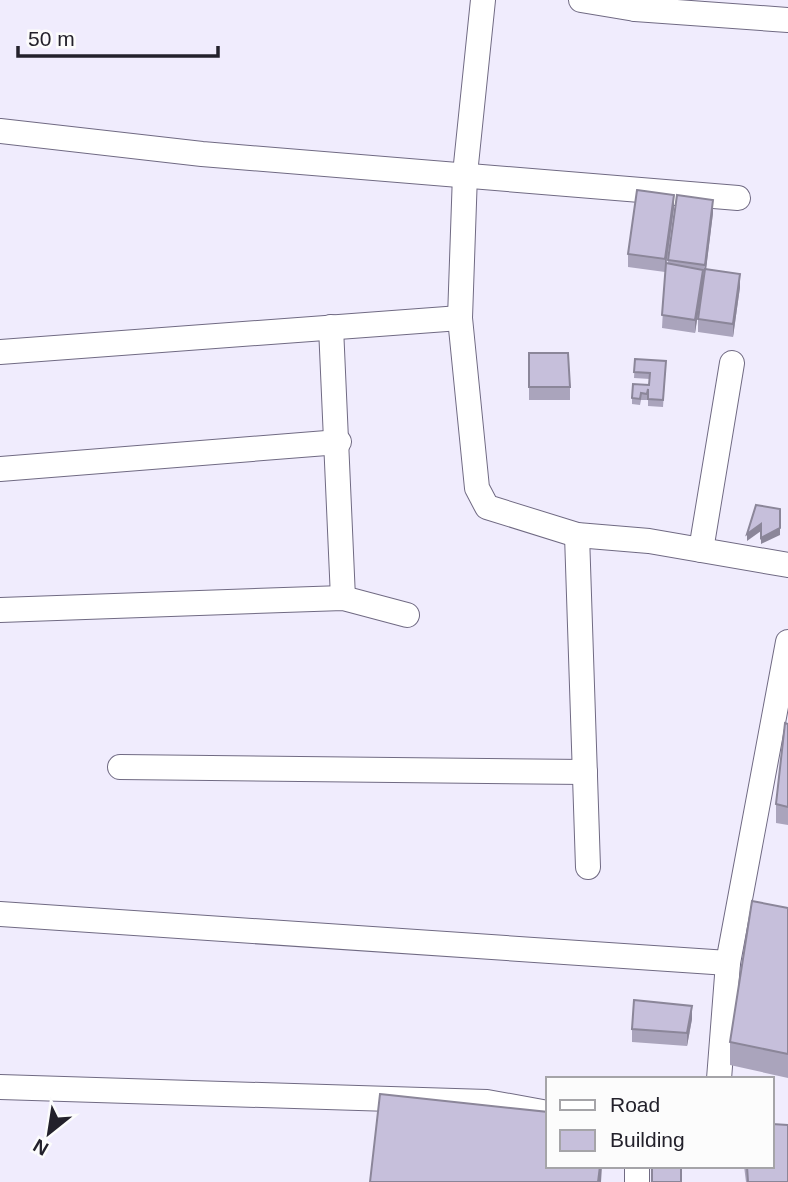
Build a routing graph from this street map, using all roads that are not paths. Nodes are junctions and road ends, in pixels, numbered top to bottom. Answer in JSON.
{"nodes":[{"id":1,"x":483,"y":0,"type":"edge"},
{"id":2,"x":581,"y":0,"type":"edge"},
{"id":3,"x":635,"y":5,"type":"edge"},
{"id":4,"x":788,"y":20,"type":"edge"},
{"id":5,"x":0,"y":131,"type":"edge"},
{"id":6,"x":465,"y":174,"type":"junction"},
{"id":7,"x":738,"y":198,"type":"dead end"},
{"id":8,"x":460,"y":318,"type":"junction"},
{"id":9,"x":331,"y":327,"type":"junction"},
{"id":10,"x":0,"y":352,"type":"edge"},
{"id":11,"x":732,"y":363,"type":"dead end"},
{"id":12,"x":339,"y":442,"type":"junction"},
{"id":13,"x":0,"y":469,"type":"edge"},
{"id":14,"x":577,"y":535,"type":"junction"},
{"id":15,"x":701,"y":550,"type":"junction"},
{"id":16,"x":788,"y":565,"type":"edge"},
{"id":17,"x":343,"y":598,"type":"junction"},
{"id":18,"x":0,"y":610,"type":"edge"},
{"id":19,"x":407,"y":615,"type":"dead end"},
{"id":20,"x":788,"y":642,"type":"edge"},
{"id":21,"x":120,"y":767,"type":"dead end"},
{"id":22,"x":585,"y":772,"type":"junction"},
{"id":23,"x":588,"y":867,"type":"dead end"},
{"id":24,"x":0,"y":914,"type":"edge"},
{"id":25,"x":728,"y":963,"type":"junction"},
{"id":26,"x":719,"y":1077,"type":"edge"},
{"id":27,"x":0,"y":1087,"type":"edge"},
{"id":28,"x":546,"y":1113,"type":"edge"}],
"edges":[{"from":1,"to":6,"type":"street"},
{"from":2,"to":3,"type":"street"},
{"from":3,"to":4,"type":"street"},
{"from":5,"to":6,"type":"street"},
{"from":6,"to":7,"type":"street"},
{"from":6,"to":8,"type":"street"},
{"from":8,"to":9,"type":"street"},
{"from":8,"to":14,"type":"street"},
{"from":9,"to":10,"type":"street"},
{"from":9,"to":12,"type":"street"},
{"from":11,"to":15,"type":"street"},
{"from":12,"to":13,"type":"street"},
{"from":12,"to":17,"type":"street"},
{"from":14,"to":15,"type":"street"},
{"from":14,"to":22,"type":"street"},
{"from":15,"to":16,"type":"street"},
{"from":17,"to":18,"type":"street"},
{"from":17,"to":19,"type":"street"},
{"from":20,"to":25,"type":"street"},
{"from":21,"to":22,"type":"street"},
{"from":22,"to":23,"type":"street"},
{"from":24,"to":25,"type":"street"},
{"from":25,"to":26,"type":"street"},
{"from":27,"to":28,"type":"street"}]}
